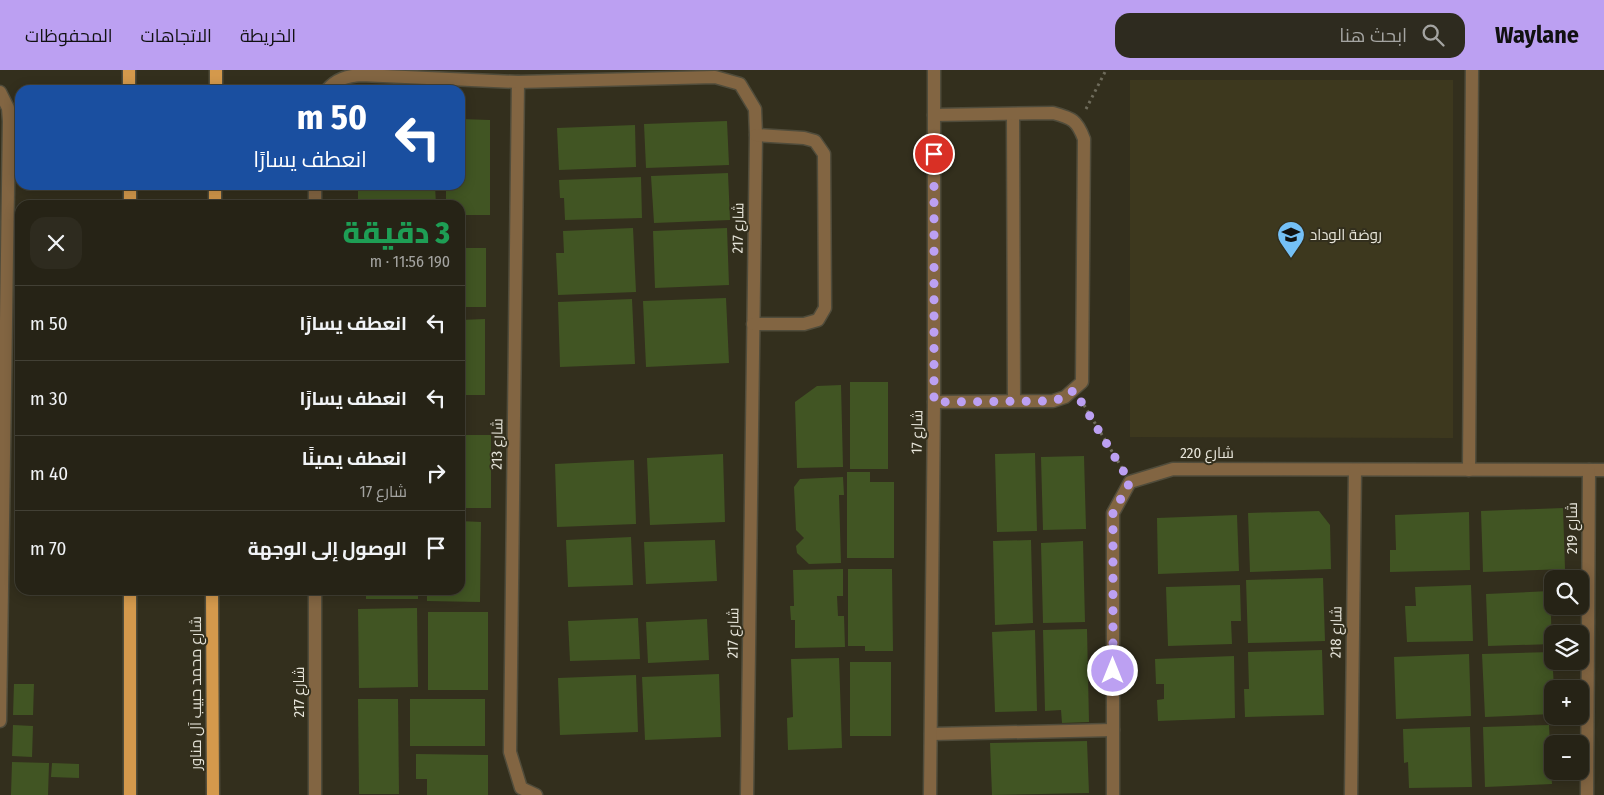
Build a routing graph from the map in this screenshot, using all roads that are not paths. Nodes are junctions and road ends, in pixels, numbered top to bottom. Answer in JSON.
{"nodes":[{"id":1,"x":129,"y":70,"type":"edge"},
{"id":2,"x":216,"y":70,"type":"edge"},
{"id":3,"x":934,"y":70,"type":"edge"},
{"id":4,"x":1472,"y":70,"type":"edge"},
{"id":5,"x":518,"y":82,"type":"junction"},
{"id":6,"x":129,"y":85,"type":"edge"},
{"id":7,"x":216,"y":85,"type":"edge"},
{"id":8,"x":333,"y":85,"type":"edge"},
{"id":9,"x":0,"y":92,"type":"edge"},
{"id":10,"x":1013,"y":114,"type":"junction"},
{"id":11,"x":934,"y":115,"type":"junction"},
{"id":12,"x":756,"y":135,"type":"junction"},
{"id":13,"x":753,"y":324,"type":"junction"},
{"id":14,"x":1014,"y":401,"type":"junction"},
{"id":15,"x":934,"y":402,"type":"junction"},
{"id":16,"x":1354,"y":470,"type":"junction"},
{"id":17,"x":1469,"y":470,"type":"junction"},
{"id":18,"x":1589,"y":470,"type":"junction"},
{"id":19,"x":1604,"y":470,"type":"edge"},
{"id":20,"x":130,"y":595,"type":"edge"},
{"id":21,"x":212,"y":595,"type":"edge"},
{"id":22,"x":315,"y":595,"type":"edge"},
{"id":23,"x":0,"y":721,"type":"edge"},
{"id":24,"x":1113,"y":730,"type":"junction"},
{"id":25,"x":930,"y":734,"type":"junction"},
{"id":26,"x":130,"y":795,"type":"edge"},
{"id":27,"x":213,"y":795,"type":"edge"},
{"id":28,"x":315,"y":795,"type":"edge"},
{"id":29,"x":536,"y":795,"type":"edge"},
{"id":30,"x":747,"y":795,"type":"edge"},
{"id":31,"x":930,"y":795,"type":"edge"},
{"id":32,"x":1113,"y":795,"type":"edge"},
{"id":33,"x":1351,"y":795,"type":"edge"},
{"id":34,"x":1587,"y":795,"type":"edge"}],
"edges":[{"from":1,"to":6,"type":"main road"},
{"from":2,"to":7,"type":"main road"},
{"from":3,"to":11,"type":"street","name":"شارع 17"},
{"from":4,"to":17,"type":"street"},
{"from":5,"to":8,"type":"street","name":"شارع 217"},
{"from":5,"to":12,"type":"street","name":"شارع 217"},
{"from":5,"to":29,"type":"street","name":"شارع 213"},
{"from":9,"to":23,"type":"street"},
{"from":10,"to":11,"type":"street"},
{"from":10,"to":14,"type":"street"},
{"from":10,"to":14,"type":"street"},
{"from":11,"to":15,"type":"street","name":"شارع 17"},
{"from":12,"to":13,"type":"street","name":"شارع 217"},
{"from":12,"to":13,"type":"street"},
{"from":13,"to":30,"type":"street","name":"شارع 217"},
{"from":14,"to":15,"type":"street"},
{"from":15,"to":25,"type":"street","name":"شارع 17"},
{"from":16,"to":17,"type":"street","name":"شارع 220"},
{"from":16,"to":24,"type":"street","name":"شارع 220"},
{"from":16,"to":33,"type":"street","name":"شارع 218"},
{"from":17,"to":18,"type":"street","name":"شارع 220"},
{"from":18,"to":19,"type":"street","name":"شارع 220"},
{"from":18,"to":34,"type":"street","name":"شارع 219"},
{"from":20,"to":26,"type":"main road"},
{"from":21,"to":27,"type":"main road","name":"شارع محمد حبيب آل مناور"},
{"from":22,"to":28,"type":"street","name":"شارع 217"},
{"from":24,"to":25,"type":"street"},
{"from":24,"to":32,"type":"street"},
{"from":25,"to":31,"type":"street","name":"شارع 17"}]}
